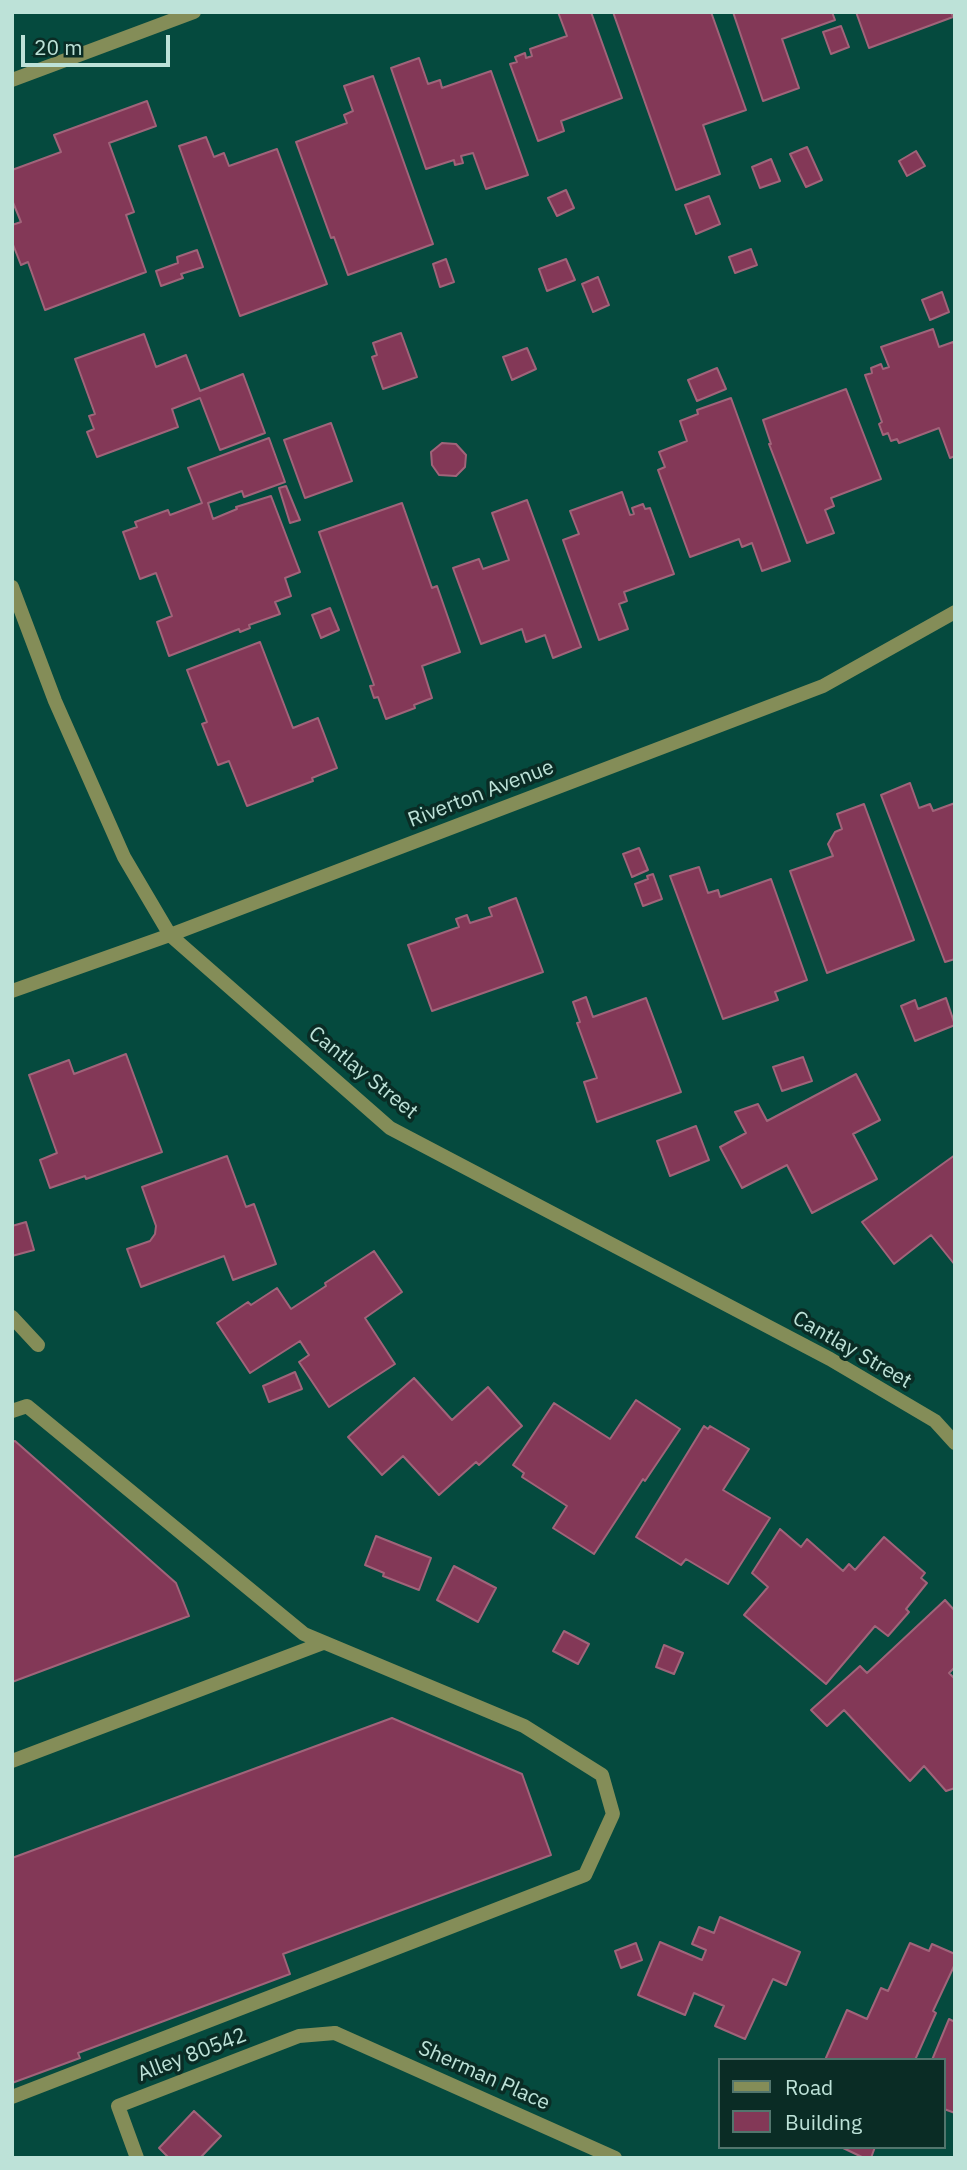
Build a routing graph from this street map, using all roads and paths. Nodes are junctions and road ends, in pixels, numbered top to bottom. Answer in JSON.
{"nodes":[{"id":1,"x":194,"y":12,"type":"edge"},
{"id":2,"x":12,"y":80,"type":"edge"},
{"id":3,"x":12,"y":587,"type":"edge"},
{"id":4,"x":955,"y":612,"type":"edge"},
{"id":5,"x":170,"y":935,"type":"junction"},
{"id":6,"x":12,"y":991,"type":"edge"},
{"id":7,"x":12,"y":1317,"type":"edge"},
{"id":8,"x":38,"y":1345,"type":"dead end"},
{"id":9,"x":12,"y":1411,"type":"edge"},
{"id":10,"x":955,"y":1443,"type":"edge"},
{"id":11,"x":323,"y":1643,"type":"junction"},
{"id":12,"x":12,"y":1761,"type":"edge"},
{"id":13,"x":335,"y":2033,"type":"joint"},
{"id":14,"x":12,"y":2097,"type":"edge"},
{"id":15,"x":137,"y":2158,"type":"edge"},
{"id":16,"x":615,"y":2158,"type":"edge"}],
"edges":[{"from":1,"to":2,"type":"street"},
{"from":3,"to":5,"type":"street","name":"Cantlay Street"},
{"from":4,"to":5,"type":"street","name":"Riverton Avenue"},
{"from":5,"to":6,"type":"street","name":"Riverton Avenue"},
{"from":5,"to":10,"type":"street","name":"Cantlay Street"},
{"from":7,"to":8,"type":"street"},
{"from":9,"to":11,"type":"street"},
{"from":11,"to":12,"type":"street"},
{"from":11,"to":14,"type":"street"},
{"from":13,"to":15,"type":"street","name":"Alley 80542"},
{"from":13,"to":16,"type":"street","name":"Sherman Place"}]}
